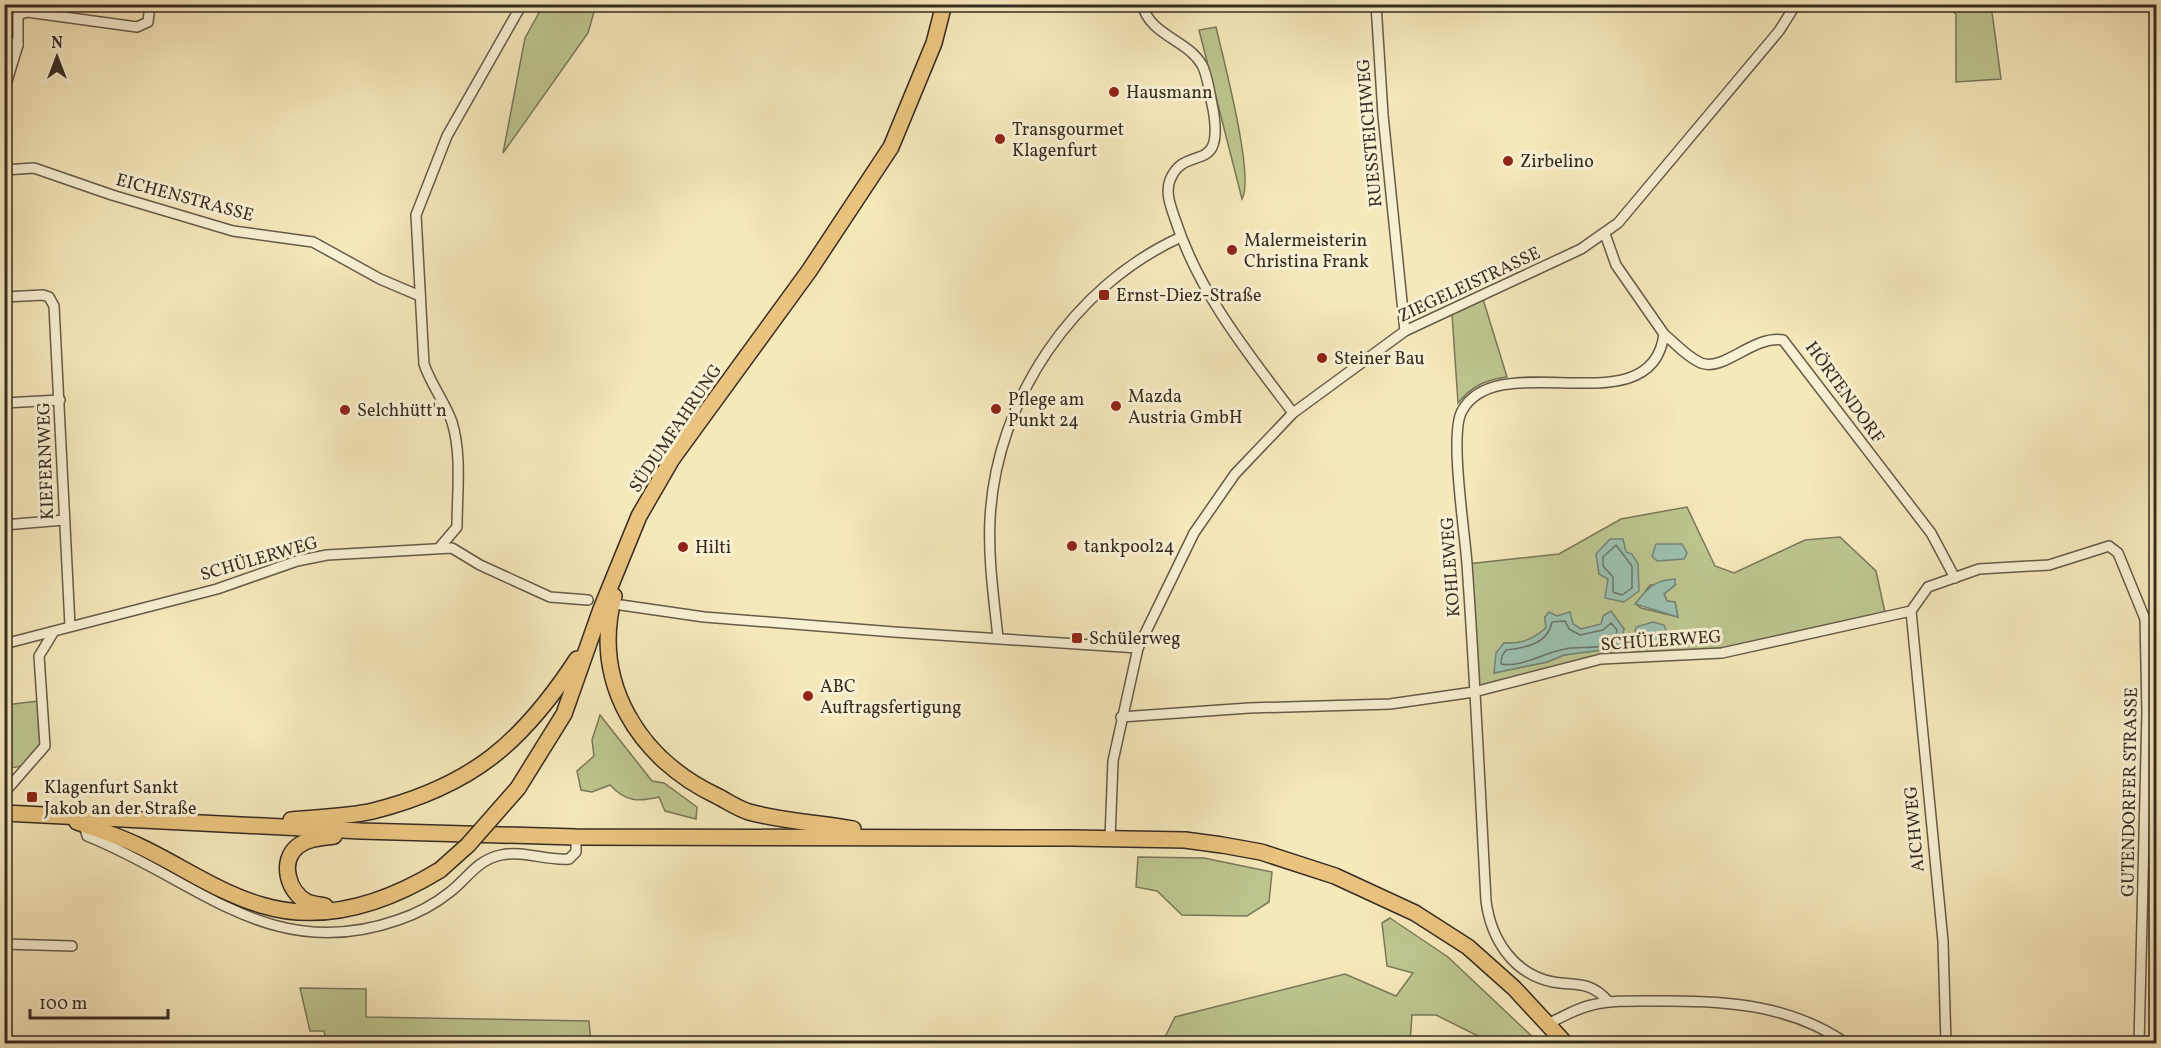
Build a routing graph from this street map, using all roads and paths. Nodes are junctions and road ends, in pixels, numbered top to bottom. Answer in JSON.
{"nodes":[{"id":1,"x":150,"y":4,"type":"edge"},
{"id":2,"x":522,"y":4,"type":"edge"},
{"id":3,"x":944,"y":4,"type":"edge"},
{"id":4,"x":1142,"y":4,"type":"edge"},
{"id":5,"x":1376,"y":4,"type":"edge"},
{"id":6,"x":1796,"y":4,"type":"edge"},
{"id":7,"x":4,"y":42,"type":"edge"},
{"id":8,"x":18,"y":45,"type":"junction"},
{"id":9,"x":4,"y":91,"type":"edge"},
{"id":10,"x":4,"y":170,"type":"edge"},
{"id":11,"x":1605,"y":234,"type":"junction"},
{"id":12,"x":1181,"y":237,"type":"junction"},
{"id":13,"x":420,"y":296,"type":"junction"},
{"id":14,"x":4,"y":297,"type":"edge"},
{"id":15,"x":1405,"y":331,"type":"junction"},
{"id":16,"x":1664,"y":334,"type":"junction"},
{"id":17,"x":60,"y":400,"type":"junction"},
{"id":18,"x":4,"y":403,"type":"edge"},
{"id":19,"x":1293,"y":413,"type":"junction"},
{"id":20,"x":64,"y":520,"type":"junction"},
{"id":21,"x":4,"y":525,"type":"edge"},
{"id":22,"x":457,"y":527,"type":"junction"},
{"id":23,"x":628,"y":544,"type":"junction"},
{"id":24,"x":440,"y":547,"type":"junction"},
{"id":25,"x":462,"y":551,"type":"junction"},
{"id":26,"x":1955,"y":578,"type":"junction"},
{"id":27,"x":588,"y":600,"type":"dead end"},
{"id":28,"x":621,"y":605,"type":"dead end"},
{"id":29,"x":1911,"y":611,"type":"junction"},
{"id":30,"x":2157,"y":618,"type":"edge"},
{"id":31,"x":2145,"y":619,"type":"junction"},
{"id":32,"x":70,"y":626,"type":"junction"},
{"id":33,"x":53,"y":633,"type":"junction"},
{"id":34,"x":592,"y":636,"type":"junction"},
{"id":35,"x":998,"y":638,"type":"junction"},
{"id":36,"x":26,"y":639,"type":"junction"},
{"id":37,"x":4,"y":644,"type":"edge"},
{"id":38,"x":1138,"y":648,"type":"junction"},
{"id":39,"x":39,"y":656,"type":"junction"},
{"id":40,"x":1474,"y":692,"type":"junction"},
{"id":41,"x":1121,"y":717,"type":"junction"},
{"id":42,"x":4,"y":793,"type":"edge"},
{"id":43,"x":4,"y":813,"type":"edge"},
{"id":44,"x":60,"y":816,"type":"junction"},
{"id":45,"x":84,"y":824,"type":"junction"},
{"id":46,"x":249,"y":824,"type":"junction"},
{"id":47,"x":361,"y":831,"type":"junction"},
{"id":48,"x":897,"y":836,"type":"junction"},
{"id":49,"x":576,"y":837,"type":"junction"},
{"id":50,"x":1110,"y":839,"type":"junction"},
{"id":51,"x":340,"y":910,"type":"junction"},
{"id":52,"x":4,"y":944,"type":"edge"},
{"id":53,"x":72,"y":946,"type":"dead end"},
{"id":54,"x":1608,"y":1001,"type":"junction"},
{"id":55,"x":1550,"y":1023,"type":"junction"},
{"id":56,"x":1566,"y":1044,"type":"edge"},
{"id":57,"x":1847,"y":1044,"type":"edge"},
{"id":58,"x":1946,"y":1044,"type":"edge"},
{"id":59,"x":2139,"y":1044,"type":"edge"}],
"edges":[{"from":1,"to":8,"type":"street"},
{"from":2,"to":13,"type":"street"},
{"from":3,"to":23,"type":"main road","name":"SÜDUMFAHRUNG"},
{"from":4,"to":12,"type":"street"},
{"from":5,"to":15,"type":"street","name":"RUESSTEICHWEG"},
{"from":6,"to":11,"type":"street","name":"ZIEGELEISTRASSE"},
{"from":7,"to":8,"type":"street"},
{"from":8,"to":9,"type":"street"},
{"from":10,"to":13,"type":"street","name":"EICHENSTRASSE"},
{"from":11,"to":15,"type":"street","name":"ZIEGELEISTRASSE"},
{"from":11,"to":16,"type":"street"},
{"from":12,"to":19,"type":"street"},
{"from":12,"to":35,"type":"street"},
{"from":13,"to":22,"type":"street"},
{"from":14,"to":17,"type":"street","name":"KIEFERNWEG"},
{"from":15,"to":19,"type":"street","name":"ZIEGELEISTRASSE"},
{"from":16,"to":26,"type":"street","name":"HÖRTENDORF"},
{"from":16,"to":40,"type":"street","name":"KOHLEWEG"},
{"from":17,"to":18,"type":"street"},
{"from":17,"to":20,"type":"street","name":"KIEFERNWEG"},
{"from":19,"to":38,"type":"street","name":"ZIEGELEISTRASSE"},
{"from":20,"to":21,"type":"street"},
{"from":20,"to":32,"type":"street","name":"KIEFERNWEG"},
{"from":22,"to":24,"type":"street"},
{"from":22,"to":25,"type":"street"},
{"from":23,"to":34,"type":"main road","name":"SÜDUMFAHRUNG"},
{"from":23,"to":48,"type":"main road"},
{"from":24,"to":25,"type":"street","name":"SCHÜLERWEG"},
{"from":24,"to":32,"type":"street","name":"SCHÜLERWEG"},
{"from":25,"to":27,"type":"street","name":"SCHÜLERWEG"},
{"from":26,"to":29,"type":"street"},
{"from":26,"to":31,"type":"street","name":"GUTENDORFER STRASSE"},
{"from":28,"to":35,"type":"street"},
{"from":29,"to":40,"type":"street","name":"SCHÜLERWEG"},
{"from":29,"to":58,"type":"street","name":"AICHWEG"},
{"from":30,"to":31,"type":"street"},
{"from":31,"to":59,"type":"street","name":"GUTENDORFER STRASSE"},
{"from":32,"to":33,"type":"street","name":"SCHÜLERWEG"},
{"from":33,"to":36,"type":"street","name":"SCHÜLERWEG"},
{"from":33,"to":39,"type":"street"},
{"from":34,"to":46,"type":"main road"},
{"from":34,"to":51,"type":"main road","name":"SÜDUMFAHRUNG","bridge":true},
{"from":35,"to":38,"type":"street"},
{"from":36,"to":37,"type":"street","name":"SCHÜLERWEG"},
{"from":36,"to":39,"type":"street"},
{"from":38,"to":41,"type":"street","name":"ZIEGELEISTRASSE"},
{"from":39,"to":42,"type":"street"},
{"from":40,"to":41,"type":"street","name":"SCHÜLERWEG"},
{"from":40,"to":54,"type":"street","name":"KOHLEWEG"},
{"from":41,"to":50,"type":"street","name":"ZIEGELEISTRASSE"},
{"from":43,"to":44,"type":"main road"},
{"from":44,"to":45,"type":"main road","name":"SÜDUMFAHRUNG"},
{"from":44,"to":46,"type":"main road"},
{"from":45,"to":49,"type":"street"},
{"from":45,"to":51,"type":"main road","name":"SÜDUMFAHRUNG"},
{"from":46,"to":47,"type":"main road"},
{"from":47,"to":49,"type":"main road"},
{"from":47,"to":51,"type":"main road","name":"SÜDUMFAHRUNG"},
{"from":48,"to":49,"type":"main road"},
{"from":48,"to":50,"type":"main road"},
{"from":50,"to":55,"type":"main road"},
{"from":52,"to":53,"type":"street"},
{"from":54,"to":55,"type":"street"},
{"from":54,"to":57,"type":"street"},
{"from":55,"to":56,"type":"main road"}]}
